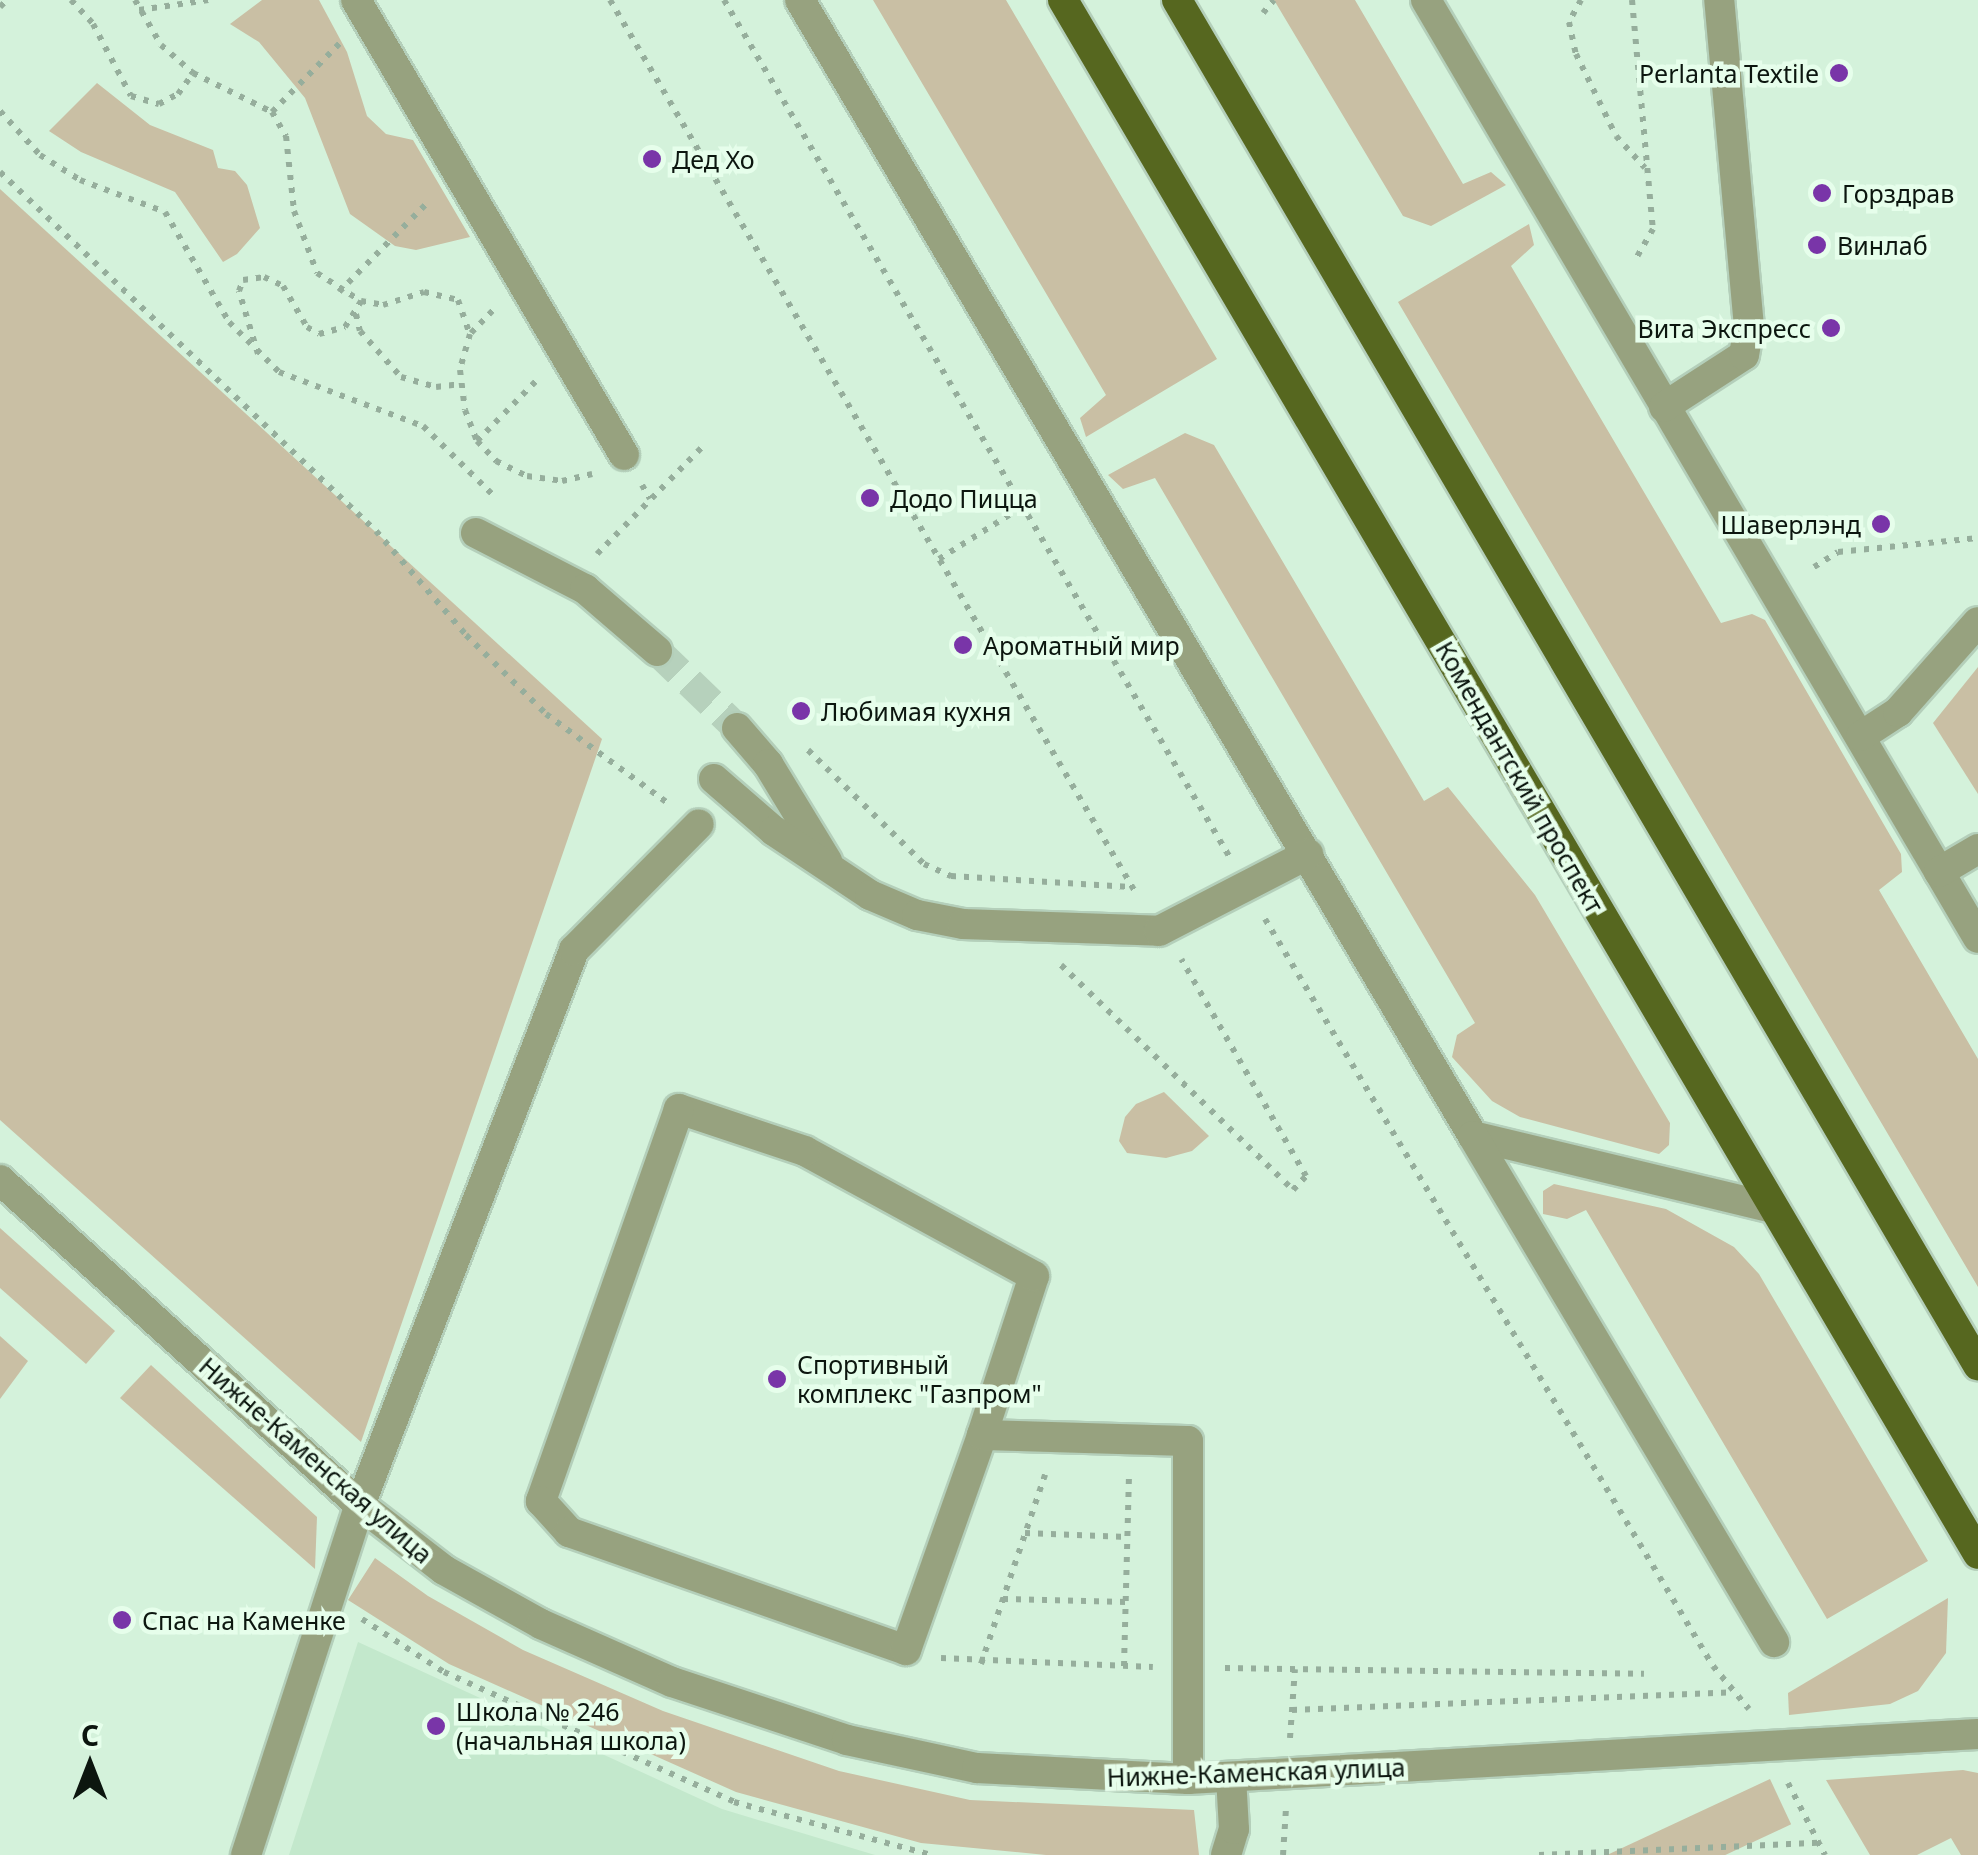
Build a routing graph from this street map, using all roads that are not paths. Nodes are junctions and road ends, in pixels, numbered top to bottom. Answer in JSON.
{"nodes":[{"id":1,"x":800,"y":0,"type":"edge"},
{"id":2,"x":1063,"y":0,"type":"edge"},
{"id":3,"x":1177,"y":0,"type":"edge"},
{"id":4,"x":1426,"y":0,"type":"edge"},
{"id":5,"x":1720,"y":0,"type":"edge"},
{"id":6,"x":361,"y":8,"type":"edge"},
{"id":7,"x":1664,"y":407,"type":"junction"},
{"id":8,"x":624,"y":455,"type":"road end"},
{"id":9,"x":476,"y":534,"type":"dead end"},
{"id":10,"x":1978,"y":622,"type":"edge"},
{"id":11,"x":657,"y":651,"type":"tunnel mouth"},
{"id":12,"x":736,"y":728,"type":"tunnel mouth"},
{"id":13,"x":1862,"y":736,"type":"junction"},
{"id":14,"x":714,"y":779,"type":"dead end"},
{"id":15,"x":699,"y":824,"type":"road end"},
{"id":16,"x":1978,"y":849,"type":"edge"},
{"id":17,"x":1308,"y":854,"type":"junction"},
{"id":18,"x":833,"y":870,"type":"junction"},
{"id":19,"x":1939,"y":872,"type":"junction"},
{"id":20,"x":1978,"y":938,"type":"edge"},
{"id":21,"x":1474,"y":1136,"type":"junction"},
{"id":22,"x":0,"y":1180,"type":"edge"},
{"id":23,"x":1772,"y":1208,"type":"junction"},
{"id":24,"x":1978,"y":1365,"type":"edge"},
{"id":25,"x":982,"y":1435,"type":"junction"},
{"id":26,"x":360,"y":1505,"type":"junction"},
{"id":27,"x":1978,"y":1554,"type":"edge"},
{"id":28,"x":1774,"y":1642,"type":"dead end"},
{"id":29,"x":1978,"y":1734,"type":"edge"},
{"id":30,"x":1231,"y":1776,"type":"junction"},
{"id":31,"x":1188,"y":1779,"type":"junction"},
{"id":32,"x":246,"y":1855,"type":"edge"},
{"id":33,"x":1226,"y":1855,"type":"edge"}],
"edges":[{"from":1,"to":17,"type":"street"},
{"from":2,"to":23,"type":"main road","name":"Комендантский проспект"},
{"from":3,"to":24,"type":"main road"},
{"from":4,"to":7,"type":"street"},
{"from":5,"to":7,"type":"street"},
{"from":6,"to":8,"type":"street"},
{"from":7,"to":13,"type":"street"},
{"from":9,"to":11,"type":"street"},
{"from":10,"to":13,"type":"street"},
{"from":12,"to":18,"type":"street"},
{"from":13,"to":19,"type":"street"},
{"from":14,"to":18,"type":"street"},
{"from":15,"to":26,"type":"street"},
{"from":16,"to":19,"type":"street"},
{"from":17,"to":18,"type":"street"},
{"from":17,"to":21,"type":"street"},
{"from":19,"to":20,"type":"street"},
{"from":21,"to":23,"type":"street"},
{"from":21,"to":28,"type":"street"},
{"from":22,"to":26,"type":"street","name":"Нижне-Каменская улица"},
{"from":23,"to":27,"type":"main road","name":"Комендантский проспект"},
{"from":25,"to":25,"type":"street"},
{"from":25,"to":31,"type":"street"},
{"from":26,"to":31,"type":"street","name":"Нижне-Каменская улица"},
{"from":26,"to":32,"type":"street"},
{"from":29,"to":30,"type":"street","name":"Нижне-Каменская улица"},
{"from":30,"to":31,"type":"street","name":"Нижне-Каменская улица"},
{"from":30,"to":33,"type":"street"}]}
